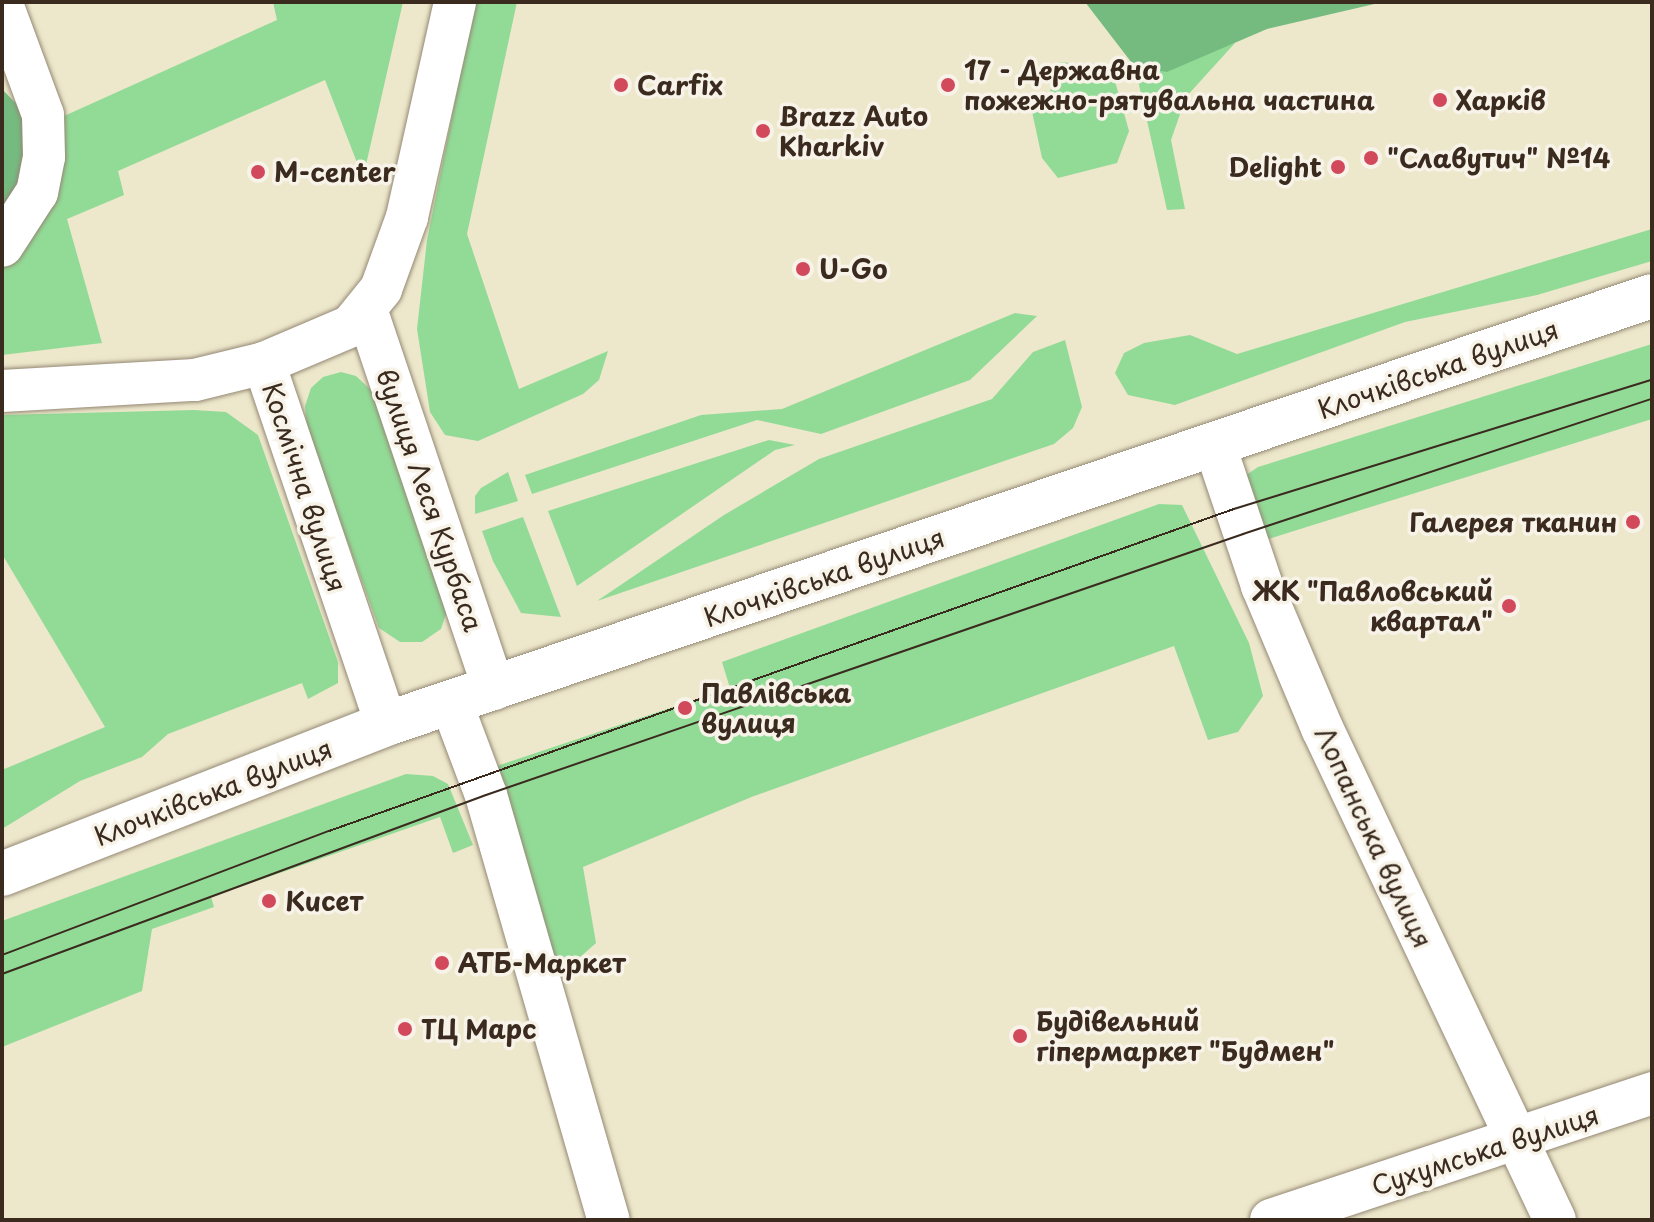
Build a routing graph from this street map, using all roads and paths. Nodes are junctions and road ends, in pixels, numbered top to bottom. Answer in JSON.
{"nodes":[{"id":1,"x":455,"y":2,"type":"edge"},
{"id":2,"x":2,"y":4,"type":"edge"},
{"id":3,"x":2,"y":246,"type":"edge"},
{"id":4,"x":1652,"y":296,"type":"edge"},
{"id":5,"x":367,"y":312,"type":"junction"},
{"id":6,"x":264,"y":363,"type":"junction"},
{"id":7,"x":2,"y":391,"type":"edge"},
{"id":8,"x":1215,"y":446,"type":"junction"},
{"id":9,"x":494,"y":689,"type":"junction"},
{"id":10,"x":451,"y":702,"type":"junction"},
{"id":11,"x":386,"y":724,"type":"junction"},
{"id":12,"x":2,"y":874,"type":"edge"},
{"id":13,"x":1652,"y":1093,"type":"edge"},
{"id":14,"x":1516,"y":1141,"type":"junction"},
{"id":15,"x":609,"y":1220,"type":"edge"},
{"id":16,"x":1271,"y":1220,"type":"edge"},
{"id":17,"x":1555,"y":1220,"type":"edge"}],
"edges":[{"from":1,"to":5,"type":"street"},
{"from":2,"to":3,"type":"street"},
{"from":4,"to":8,"type":"main road","name":"Клочківська вулиця"},
{"from":5,"to":6,"type":"street"},
{"from":5,"to":9,"type":"street","name":"вулиця Леся Курбаса"},
{"from":6,"to":7,"type":"street","name":"Космічна вулиця"},
{"from":6,"to":11,"type":"street","name":"Космічна вулиця"},
{"from":8,"to":9,"type":"main road","name":"Клочківська вулиця"},
{"from":8,"to":14,"type":"street","name":"Лопанська вулиця"},
{"from":9,"to":10,"type":"main road","name":"Клочківська вулиця"},
{"from":10,"to":11,"type":"main road","name":"Клочківська вулиця"},
{"from":10,"to":15,"type":"street"},
{"from":11,"to":12,"type":"main road","name":"Клочківська вулиця"},
{"from":13,"to":14,"type":"street","name":"Сухумська вулиця"},
{"from":14,"to":16,"type":"street","name":"Сухумська вулиця"},
{"from":14,"to":17,"type":"street","name":"Лопанська вулиця"}]}
